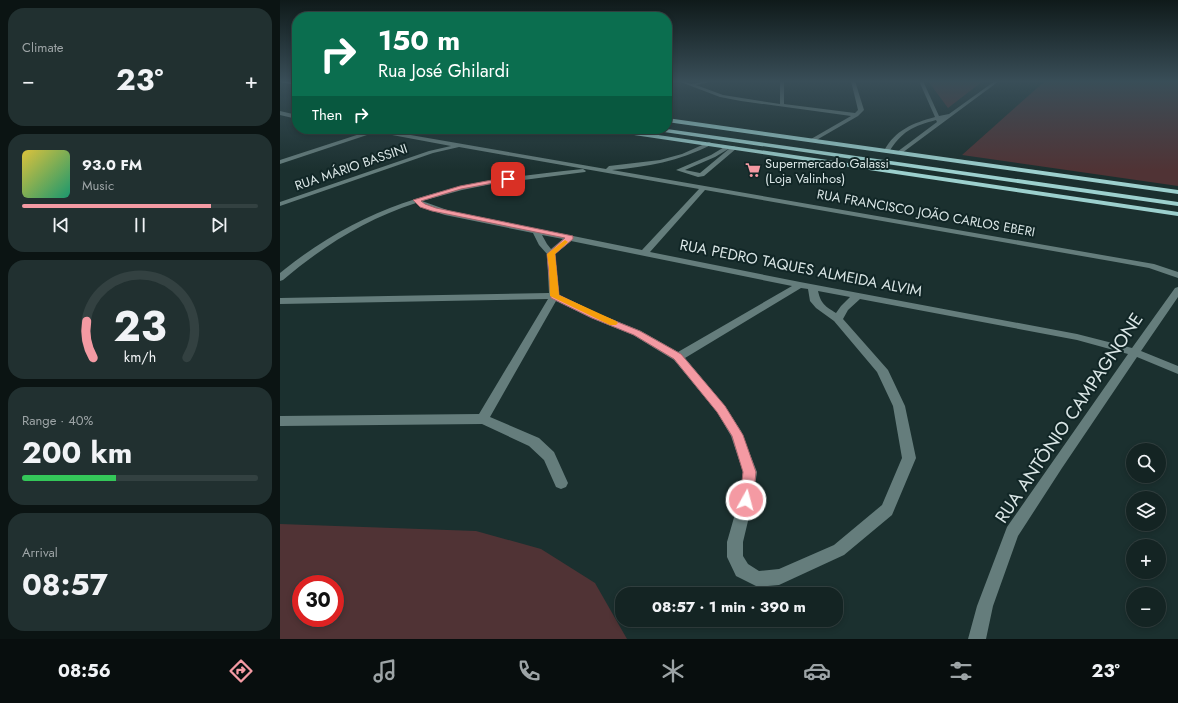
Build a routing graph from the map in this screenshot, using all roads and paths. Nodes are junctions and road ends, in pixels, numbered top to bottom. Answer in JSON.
{"nodes":[{"id":1,"x":822,"y":111,"type":"edge"},
{"id":2,"x":860,"y":111,"type":"edge"},
{"id":3,"x":935,"y":111,"type":"edge"},
{"id":4,"x":948,"y":111,"type":"edge"},
{"id":5,"x":953,"y":112,"type":"joint"},
{"id":6,"x":292,"y":113,"type":"edge"},
{"id":7,"x":281,"y":114,"type":"edge"},
{"id":8,"x":292,"y":115,"type":"edge"},
{"id":9,"x":856,"y":115,"type":"junction"},
{"id":10,"x":939,"y":120,"type":"junction"},
{"id":11,"x":672,"y":121,"type":"edge"},
{"id":12,"x":672,"y":128,"type":"edge"},
{"id":13,"x":906,"y":128,"type":"junction"},
{"id":14,"x":672,"y":131,"type":"edge"},
{"id":15,"x":928,"y":132,"type":"junction"},
{"id":16,"x":366,"y":134,"type":"edge"},
{"id":17,"x":393,"y":134,"type":"edge"},
{"id":18,"x":641,"y":134,"type":"edge"},
{"id":19,"x":813,"y":140,"type":"junction"},
{"id":20,"x":892,"y":140,"type":"junction"},
{"id":21,"x":442,"y":142,"type":"junction"},
{"id":22,"x":709,"y":144,"type":"junction"},
{"id":23,"x":461,"y":146,"type":"junction"},
{"id":24,"x":731,"y":147,"type":"junction"},
{"id":25,"x":907,"y":147,"type":"junction"},
{"id":26,"x":887,"y":150,"type":"junction"},
{"id":27,"x":431,"y":152,"type":"junction"},
{"id":28,"x":900,"y":152,"type":"junction"},
{"id":29,"x":280,"y":162,"type":"edge"},
{"id":30,"x":550,"y":162,"type":"junction"},
{"id":31,"x":654,"y":164,"type":"junction"},
{"id":32,"x":595,"y":169,"type":"junction"},
{"id":33,"x":543,"y":175,"type":"junction"},
{"id":34,"x":648,"y":178,"type":"junction"},
{"id":35,"x":703,"y":188,"type":"junction"},
{"id":36,"x":1178,"y":192,"type":"edge"},
{"id":37,"x":1178,"y":198,"type":"edge"},
{"id":38,"x":416,"y":200,"type":"junction"},
{"id":39,"x":1086,"y":200,"type":"junction"},
{"id":40,"x":280,"y":204,"type":"edge"},
{"id":41,"x":1178,"y":204,"type":"edge"},
{"id":42,"x":1178,"y":208,"type":"edge"},
{"id":43,"x":1178,"y":214,"type":"edge"},
{"id":44,"x":536,"y":230,"type":"junction"},
{"id":45,"x":570,"y":237,"type":"junction"},
{"id":46,"x":645,"y":252,"type":"junction"},
{"id":47,"x":551,"y":254,"type":"junction"},
{"id":48,"x":1178,"y":275,"type":"edge"},
{"id":49,"x":280,"y":278,"type":"edge"},
{"id":50,"x":800,"y":285,"type":"junction"},
{"id":51,"x":812,"y":287,"type":"junction"},
{"id":52,"x":1178,"y":290,"type":"edge"},
{"id":53,"x":860,"y":295,"type":"junction"},
{"id":54,"x":554,"y":296,"type":"junction"},
{"id":55,"x":280,"y":301,"type":"edge"},
{"id":56,"x":838,"y":319,"type":"junction"},
{"id":57,"x":1134,"y":352,"type":"junction"},
{"id":58,"x":678,"y":357,"type":"junction"},
{"id":59,"x":1178,"y":370,"type":"edge"},
{"id":60,"x":483,"y":419,"type":"junction"},
{"id":61,"x":280,"y":421,"type":"edge"},
{"id":62,"x":561,"y":483,"type":"dead end"},
{"id":63,"x":977,"y":639,"type":"edge"}],
"edges":[{"from":1,"to":9,"type":"street"},
{"from":2,"to":9,"type":"street"},
{"from":3,"to":10,"type":"street"},
{"from":4,"to":5,"type":"street"},
{"from":5,"to":10,"type":"street"},
{"from":6,"to":7,"type":"street"},
{"from":7,"to":8,"type":"street"},
{"from":9,"to":19,"type":"street"},
{"from":10,"to":13,"type":"street"},
{"from":10,"to":15,"type":"street"},
{"from":11,"to":19,"type":"main road"},
{"from":12,"to":37,"type":"main road"},
{"from":13,"to":15,"type":"street"},
{"from":13,"to":20,"type":"street"},
{"from":14,"to":41,"type":"main road"},
{"from":15,"to":25,"type":"street"},
{"from":16,"to":29,"type":"street"},
{"from":17,"to":21,"type":"street","name":"RUA FRANCISCO JOÃO CARLOS EBERI"},
{"from":18,"to":22,"type":"main road"},
{"from":19,"to":26,"type":"main road"},
{"from":20,"to":25,"type":"street"},
{"from":20,"to":26,"type":"street"},
{"from":21,"to":23,"type":"street","name":"RUA FRANCISCO JOÃO CARLOS EBERI"},
{"from":21,"to":27,"type":"street","name":"RUA MÁRIO BASSINI"},
{"from":22,"to":24,"type":"main road"},
{"from":22,"to":31,"type":"street"},
{"from":23,"to":27,"type":"street","name":"RUA MÁRIO BASSINI"},
{"from":23,"to":30,"type":"street","name":"RUA FRANCISCO JOÃO CARLOS EBERI"},
{"from":24,"to":24,"type":"street"},
{"from":24,"to":39,"type":"main road"},
{"from":25,"to":28,"type":"street"},
{"from":26,"to":28,"type":"main road"},
{"from":27,"to":40,"type":"street","name":"RUA MÁRIO BASSINI"},
{"from":28,"to":36,"type":"main road"},
{"from":30,"to":32,"type":"street","name":"RUA FRANCISCO JOÃO CARLOS EBERI"},
{"from":30,"to":33,"type":"street"},
{"from":31,"to":32,"type":"street"},
{"from":31,"to":34,"type":"street"},
{"from":32,"to":33,"type":"street"},
{"from":32,"to":34,"type":"street","name":"RUA FRANCISCO JOÃO CARLOS EBERI"},
{"from":33,"to":38,"type":"street"},
{"from":34,"to":35,"type":"street","name":"RUA FRANCISCO JOÃO CARLOS EBERI"},
{"from":35,"to":46,"type":"street"},
{"from":35,"to":48,"type":"street","name":"RUA FRANCISCO JOÃO CARLOS EBERI"},
{"from":38,"to":44,"type":"street","name":"RUA PEDRO TAQUES ALMEIDA ALVIM"},
{"from":38,"to":49,"type":"street"},
{"from":39,"to":42,"type":"main road"},
{"from":39,"to":43,"type":"main road"},
{"from":44,"to":45,"type":"street","name":"RUA PEDRO TAQUES ALMEIDA ALVIM"},
{"from":44,"to":47,"type":"street"},
{"from":45,"to":46,"type":"street","name":"RUA PEDRO TAQUES ALMEIDA ALVIM"},
{"from":45,"to":47,"type":"street"},
{"from":46,"to":50,"type":"street","name":"RUA PEDRO TAQUES ALMEIDA ALVIM"},
{"from":47,"to":54,"type":"street"},
{"from":50,"to":51,"type":"street","name":"RUA PEDRO TAQUES ALMEIDA ALVIM"},
{"from":50,"to":58,"type":"street"},
{"from":51,"to":53,"type":"street","name":"RUA PEDRO TAQUES ALMEIDA ALVIM"},
{"from":51,"to":56,"type":"street"},
{"from":52,"to":57,"type":"street","name":"RUA ANTÔNIO CAMPAGNONE"},
{"from":53,"to":56,"type":"street"},
{"from":53,"to":57,"type":"street","name":"RUA PEDRO TAQUES ALMEIDA ALVIM"},
{"from":54,"to":55,"type":"street"},
{"from":54,"to":58,"type":"street"},
{"from":54,"to":60,"type":"street"},
{"from":56,"to":58,"type":"street"},
{"from":57,"to":59,"type":"street","name":"RUA PEDRO TAQUES ALMEIDA ALVIM"},
{"from":57,"to":63,"type":"street","name":"RUA ANTÔNIO CAMPAGNONE"},
{"from":60,"to":61,"type":"street"},
{"from":60,"to":62,"type":"street"}]}
